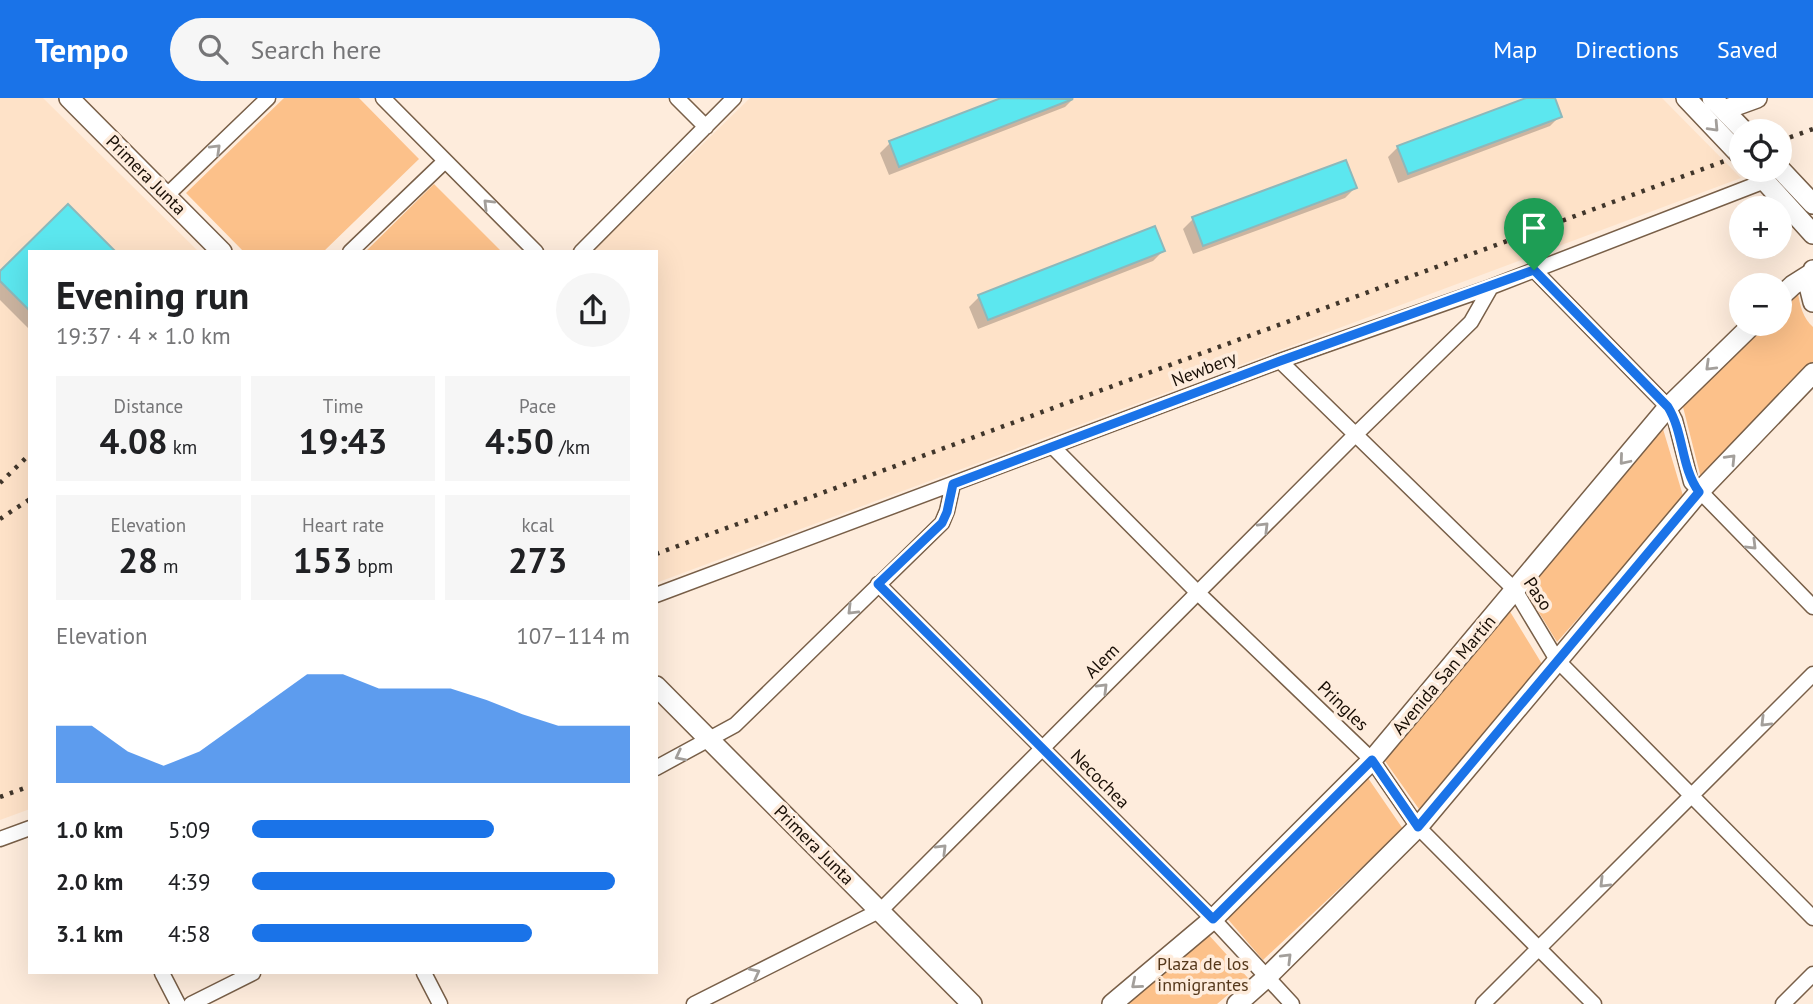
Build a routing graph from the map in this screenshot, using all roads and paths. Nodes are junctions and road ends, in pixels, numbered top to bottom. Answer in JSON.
{"nodes":[{"id":1,"x":69,"y":98,"type":"edge"},
{"id":2,"x":268,"y":98,"type":"edge"},
{"id":3,"x":383,"y":98,"type":"edge"},
{"id":4,"x":677,"y":98,"type":"edge"},
{"id":5,"x":734,"y":98,"type":"edge"},
{"id":6,"x":1686,"y":98,"type":"edge"},
{"id":7,"x":1757,"y":98,"type":"edge"},
{"id":8,"x":1718,"y":104,"type":"edge"},
{"id":9,"x":1732,"y":119,"type":"edge"},
{"id":10,"x":706,"y":127,"type":"junction"},
{"id":11,"x":1729,"y":143,"type":"edge"},
{"id":12,"x":445,"y":161,"type":"junction"},
{"id":13,"x":1745,"y":182,"type":"edge"},
{"id":14,"x":1774,"y":182,"type":"edge"},
{"id":15,"x":1780,"y":182,"type":"edge"},
{"id":16,"x":166,"y":196,"type":"junction"},
{"id":17,"x":1813,"y":204,"type":"edge"},
{"id":18,"x":1813,"y":234,"type":"edge"},
{"id":19,"x":220,"y":250,"type":"edge"},
{"id":20,"x":352,"y":250,"type":"edge"},
{"id":21,"x":534,"y":250,"type":"edge"},
{"id":22,"x":584,"y":250,"type":"edge"},
{"id":23,"x":1534,"y":270,"type":"junction"},
{"id":24,"x":1812,"y":271,"type":"edge"},
{"id":25,"x":1491,"y":286,"type":"junction"},
{"id":26,"x":1792,"y":286,"type":"edge"},
{"id":27,"x":1813,"y":302,"type":"edge"},
{"id":28,"x":1741,"y":336,"type":"edge"},
{"id":29,"x":1280,"y":361,"type":"junction"},
{"id":30,"x":1813,"y":373,"type":"edge"},
{"id":31,"x":1668,"y":407,"type":"junction"},
{"id":32,"x":1354,"y":436,"type":"junction"},
{"id":33,"x":1053,"y":447,"type":"junction"},
{"id":34,"x":953,"y":484,"type":"junction"},
{"id":35,"x":1699,"y":492,"type":"junction"},
{"id":36,"x":878,"y":584,"type":"junction"},
{"id":37,"x":1514,"y":590,"type":"junction"},
{"id":38,"x":1198,"y":593,"type":"junction"},
{"id":39,"x":658,"y":594,"type":"edge"},
{"id":40,"x":1813,"y":607,"type":"edge"},
{"id":41,"x":1557,"y":660,"type":"junction"},
{"id":42,"x":1813,"y":674,"type":"edge"},
{"id":43,"x":658,"y":688,"type":"edge"},
{"id":44,"x":710,"y":741,"type":"junction"},
{"id":45,"x":1042,"y":749,"type":"junction"},
{"id":46,"x":1372,"y":760,"type":"junction"},
{"id":47,"x":658,"y":767,"type":"edge"},
{"id":48,"x":1691,"y":794,"type":"junction"},
{"id":49,"x":1418,"y":827,"type":"junction"},
{"id":50,"x":28,"y":829,"type":"edge"},
{"id":51,"x":0,"y":839,"type":"edge"},
{"id":52,"x":881,"y":910,"type":"junction"},
{"id":53,"x":1813,"y":918,"type":"edge"},
{"id":54,"x":1213,"y":919,"type":"junction"},
{"id":55,"x":1538,"y":948,"type":"junction"},
{"id":56,"x":163,"y":974,"type":"edge"},
{"id":57,"x":251,"y":974,"type":"edge"},
{"id":58,"x":425,"y":974,"type":"edge"},
{"id":59,"x":1813,"y":974,"type":"edge"},
{"id":60,"x":1266,"y":978,"type":"junction"},
{"id":61,"x":178,"y":1004,"type":"edge"},
{"id":62,"x":191,"y":1004,"type":"edge"},
{"id":63,"x":440,"y":1004,"type":"edge"},
{"id":64,"x":694,"y":1004,"type":"edge"},
{"id":65,"x":972,"y":1004,"type":"edge"},
{"id":66,"x":1112,"y":1004,"type":"edge"},
{"id":67,"x":1237,"y":1004,"type":"edge"},
{"id":68,"x":1292,"y":1004,"type":"edge"},
{"id":69,"x":1483,"y":1004,"type":"edge"},
{"id":70,"x":1594,"y":1004,"type":"edge"},
{"id":71,"x":1783,"y":1004,"type":"edge"}],
"edges":[{"from":1,"to":16,"type":"main road","name":"Primera Junta"},
{"from":16,"to":2,"type":"street","one_way":true},
{"from":3,"to":12,"type":"street"},
{"from":4,"to":10,"type":"street"},
{"from":5,"to":10,"type":"street"},
{"from":6,"to":11,"type":"main road","one_way":true},
{"from":7,"to":8,"type":"main road"},
{"from":8,"to":9,"type":"main road"},
{"from":10,"to":22,"type":"street"},
{"from":12,"to":20,"type":"street"},
{"from":21,"to":12,"type":"street","one_way":true},
{"from":13,"to":23,"type":"street","name":"Newbery"},
{"from":14,"to":18,"type":"main road"},
{"from":15,"to":17,"type":"main road"},
{"from":16,"to":19,"type":"main road","name":"Primera Junta"},
{"from":23,"to":25,"type":"street","name":"Newbery"},
{"from":23,"to":31,"type":"street"},
{"from":24,"to":26,"type":"main road"},
{"from":24,"to":27,"type":"main road"},
{"from":25,"to":29,"type":"street","name":"Newbery"},
{"from":25,"to":32,"type":"street","name":"Alem"},
{"from":28,"to":31,"type":"main road","name":"Avenida San Martín","one_way":true},
{"from":29,"to":32,"type":"street","name":"Paso"},
{"from":29,"to":33,"type":"street","name":"Newbery"},
{"from":35,"to":30,"type":"main road","one_way":true},
{"from":31,"to":35,"type":"street"},
{"from":31,"to":37,"type":"main road","name":"Avenida San Martín","one_way":true},
{"from":32,"to":37,"type":"street","name":"Paso"},
{"from":38,"to":32,"type":"street","name":"Alem","one_way":true},
{"from":33,"to":34,"type":"street","name":"Newbery"},
{"from":33,"to":38,"type":"street","name":"Pringles"},
{"from":34,"to":36,"type":"street"},
{"from":34,"to":39,"type":"street","name":"Newbery"},
{"from":35,"to":40,"type":"street","one_way":true},
{"from":35,"to":41,"type":"main road"},
{"from":36,"to":44,"type":"street","one_way":true},
{"from":36,"to":45,"type":"street","name":"Necochea"},
{"from":37,"to":41,"type":"street","name":"Paso"},
{"from":37,"to":46,"type":"main road","name":"Avenida San Martín"},
{"from":45,"to":38,"type":"street","name":"Alem","one_way":true},
{"from":38,"to":46,"type":"street","name":"Pringles"},
{"from":41,"to":48,"type":"street","name":"Paso"},
{"from":41,"to":49,"type":"main road"},
{"from":42,"to":48,"type":"street","one_way":true},
{"from":43,"to":44,"type":"main road","name":"Primera Junta"},
{"from":44,"to":47,"type":"street","one_way":true},
{"from":44,"to":52,"type":"main road","name":"Primera Junta"},
{"from":52,"to":45,"type":"street","name":"Alem","one_way":true},
{"from":45,"to":54,"type":"street","name":"Necochea"},
{"from":46,"to":49,"type":"street","name":"Pringles"},
{"from":46,"to":54,"type":"main road","name":"Avenida San Martín"},
{"from":48,"to":53,"type":"street","name":"Paso"},
{"from":48,"to":55,"type":"street","one_way":true},
{"from":49,"to":55,"type":"street","name":"Pringles"},
{"from":60,"to":49,"type":"main road","one_way":true},
{"from":50,"to":51,"type":"street"},
{"from":64,"to":52,"type":"street","name":"Alem","one_way":true},
{"from":52,"to":65,"type":"main road","name":"Primera Junta"},
{"from":54,"to":60,"type":"street","name":"Necochea"},
{"from":54,"to":66,"type":"main road","name":"Avenida San Martín","one_way":true},
{"from":55,"to":69,"type":"street"},
{"from":55,"to":70,"type":"street","name":"Pringles"},
{"from":56,"to":61,"type":"street"},
{"from":57,"to":62,"type":"street"},
{"from":58,"to":63,"type":"street"},
{"from":59,"to":71,"type":"street"},
{"from":60,"to":67,"type":"main road"},
{"from":60,"to":68,"type":"street","name":"Necochea"}]}
